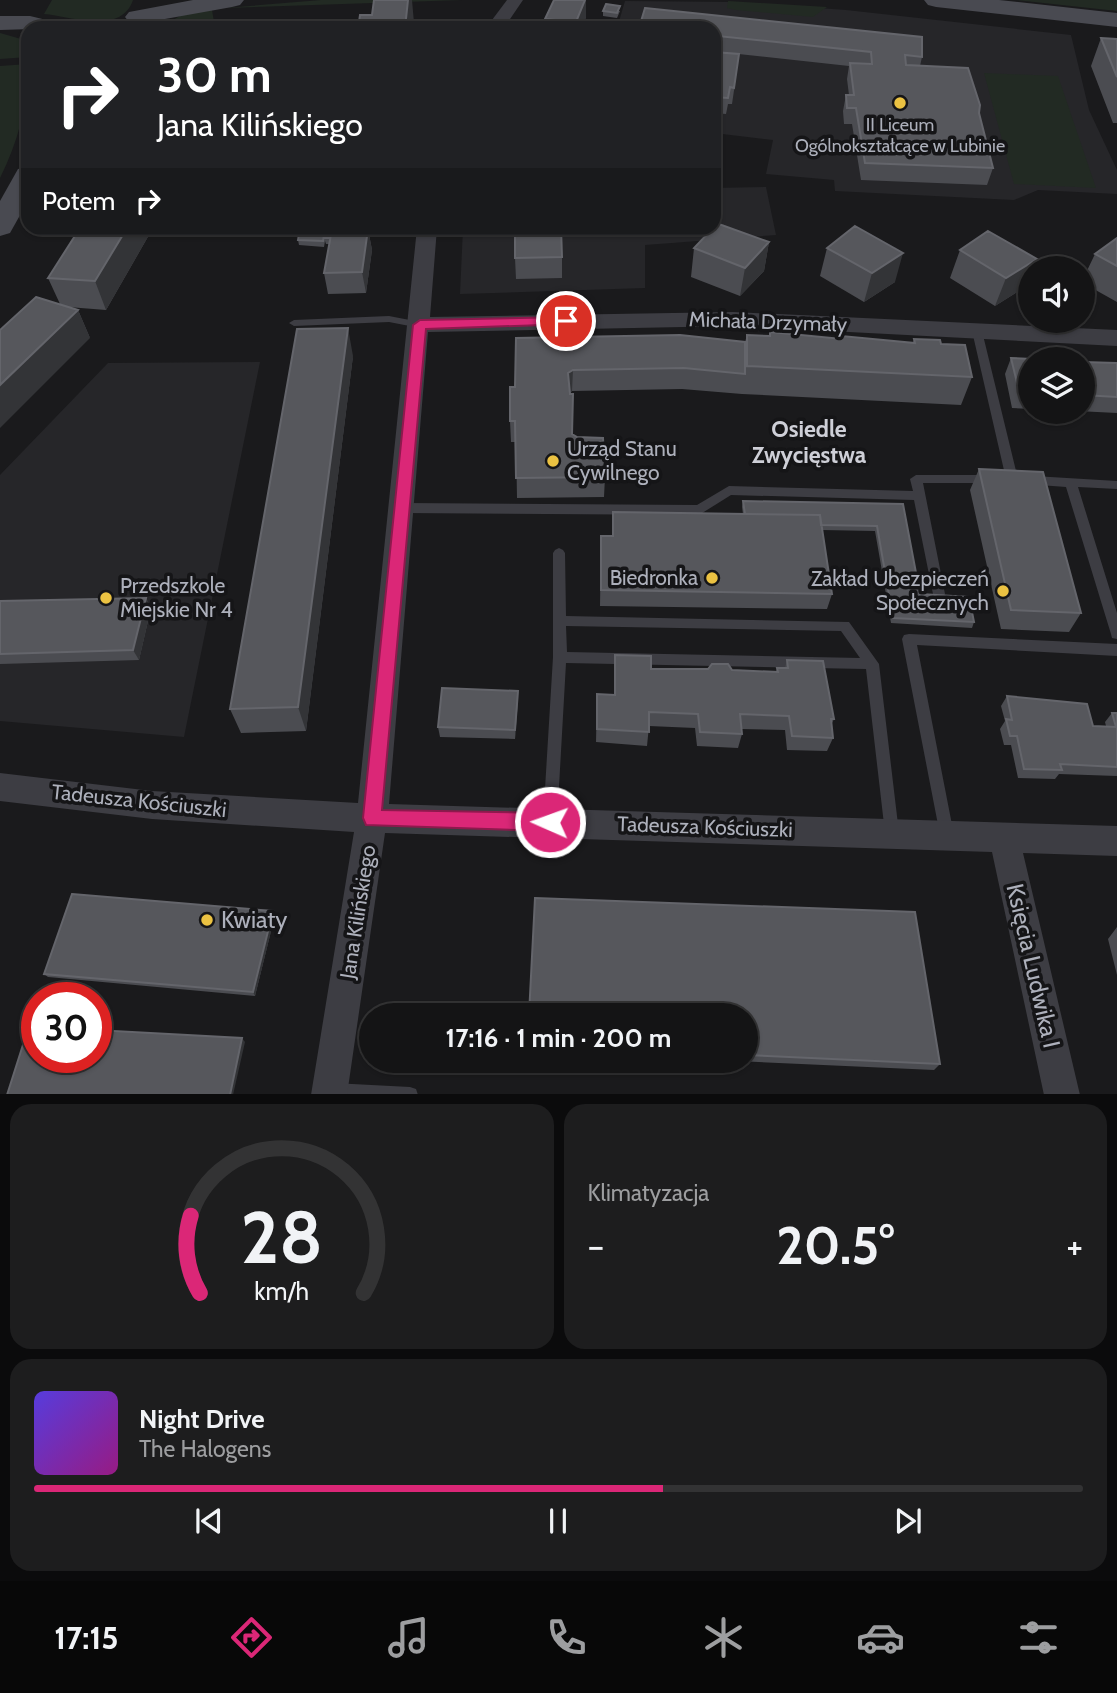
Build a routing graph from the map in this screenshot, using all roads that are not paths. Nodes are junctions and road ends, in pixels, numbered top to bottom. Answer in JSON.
{"nodes":[{"id":1,"x":12,"y":0,"type":"edge"},
{"id":2,"x":232,"y":0,"type":"edge"},
{"id":3,"x":515,"y":0,"type":"edge"},
{"id":4,"x":936,"y":0,"type":"edge"},
{"id":5,"x":0,"y":2,"type":"edge"},
{"id":6,"x":135,"y":14,"type":"edge"},
{"id":7,"x":38,"y":17,"type":"edge"},
{"id":8,"x":1117,"y":20,"type":"edge"},
{"id":9,"x":500,"y":21,"type":"edge"},
{"id":10,"x":0,"y":23,"type":"edge"},
{"id":11,"x":21,"y":188,"type":"edge"},
{"id":12,"x":0,"y":227,"type":"edge"},
{"id":13,"x":426,"y":235,"type":"edge"},
{"id":14,"x":294,"y":323,"type":"dead end"},
{"id":15,"x":420,"y":325,"type":"junction"},
{"id":16,"x":977,"y":331,"type":"junction"},
{"id":17,"x":1117,"y":338,"type":"edge"},
{"id":18,"x":1012,"y":479,"type":"junction"},
{"id":19,"x":1071,"y":482,"type":"junction"},
{"id":20,"x":1117,"y":485,"type":"edge"},
{"id":21,"x":919,"y":496,"type":"junction"},
{"id":22,"x":403,"y":508,"type":"junction"},
{"id":23,"x":559,"y":553,"type":"dead end"},
{"id":24,"x":939,"y":594,"type":"edge"},
{"id":25,"x":561,"y":621,"type":"junction"},
{"id":26,"x":1117,"y":634,"type":"edge"},
{"id":27,"x":1117,"y":650,"type":"edge"},
{"id":28,"x":560,"y":657,"type":"junction"},
{"id":29,"x":872,"y":664,"type":"junction"},
{"id":30,"x":0,"y":787,"type":"edge"},
{"id":31,"x":372,"y":818,"type":"junction"},
{"id":32,"x":550,"y":822,"type":"junction"},
{"id":33,"x":892,"y":833,"type":"junction"},
{"id":34,"x":947,"y":835,"type":"junction"},
{"id":35,"x":1004,"y":837,"type":"junction"},
{"id":36,"x":1117,"y":841,"type":"edge"},
{"id":37,"x":329,"y":1092,"type":"edge"},
{"id":38,"x":410,"y":1094,"type":"edge"},
{"id":39,"x":1062,"y":1094,"type":"edge"}],
"edges":[{"from":1,"to":5,"type":"main road"},
{"from":2,"to":6,"type":"main road"},
{"from":3,"to":9,"type":"street"},
{"from":4,"to":8,"type":"main road"},
{"from":7,"to":10,"type":"main road"},
{"from":11,"to":12,"type":"main road"},
{"from":13,"to":15,"type":"street","name":"Jana Kilińskiego"},
{"from":14,"to":15,"type":"lane"},
{"from":15,"to":16,"type":"street","name":"Michała Drzymały"},
{"from":15,"to":22,"type":"street","name":"Jana Kilińskiego"},
{"from":16,"to":17,"type":"street","name":"Michała Drzymały"},
{"from":16,"to":18,"type":"lane"},
{"from":18,"to":19,"type":"lane"},
{"from":18,"to":21,"type":"lane"},
{"from":19,"to":20,"type":"lane"},
{"from":19,"to":26,"type":"lane"},
{"from":21,"to":22,"type":"lane"},
{"from":21,"to":24,"type":"lane"},
{"from":22,"to":31,"type":"street","name":"Jana Kilińskiego"},
{"from":23,"to":25,"type":"lane"},
{"from":25,"to":28,"type":"lane"},
{"from":25,"to":29,"type":"lane"},
{"from":27,"to":34,"type":"lane"},
{"from":28,"to":29,"type":"lane"},
{"from":28,"to":32,"type":"lane"},
{"from":29,"to":33,"type":"lane"},
{"from":30,"to":31,"type":"street","name":"Tadeusza Kościuszki"},
{"from":31,"to":32,"type":"street","name":"Tadeusza Kościuszki"},
{"from":31,"to":37,"type":"street","name":"Jana Kilińskiego"},
{"from":32,"to":33,"type":"street","name":"Tadeusza Kościuszki"},
{"from":33,"to":34,"type":"street","name":"Tadeusza Kościuszki"},
{"from":34,"to":35,"type":"street","name":"Tadeusza Kościuszki"},
{"from":35,"to":36,"type":"street","name":"Tadeusza Kościuszki"},
{"from":35,"to":39,"type":"street","name":"Księcia Ludwika I"},
{"from":37,"to":38,"type":"lane"}]}
